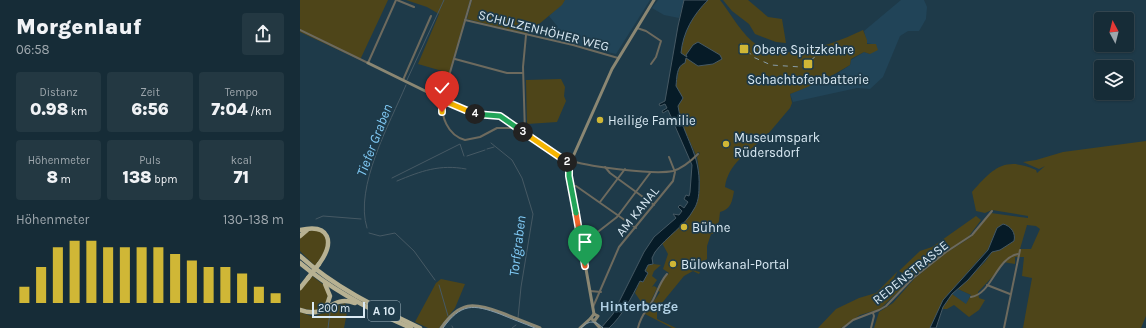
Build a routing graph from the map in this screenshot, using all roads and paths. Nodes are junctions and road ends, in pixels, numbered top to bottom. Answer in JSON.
{"nodes":[{"id":1,"x":396,"y":0,"type":"edge"},
{"id":2,"x":471,"y":0,"type":"edge"},
{"id":3,"x":654,"y":0,"type":"edge"},
{"id":4,"x":414,"y":7,"type":"dead end"},
{"id":5,"x":431,"y":16,"type":"dead end"},
{"id":6,"x":465,"y":20,"type":"junction"},
{"id":7,"x":637,"y":28,"type":"junction"},
{"id":8,"x":300,"y":30,"type":"edge"},
{"id":9,"x":526,"y":35,"type":"junction"},
{"id":10,"x":455,"y":58,"type":"junction"},
{"id":11,"x":618,"y":58,"type":"junction"},
{"id":12,"x":368,"y":63,"type":"junction"},
{"id":13,"x":651,"y":64,"type":"dead end"},
{"id":14,"x":523,"y":73,"type":"junction"},
{"id":15,"x":403,"y":80,"type":"junction"},
{"id":16,"x":442,"y":100,"type":"junction"},
{"id":17,"x":516,"y":128,"type":"junction"},
{"id":18,"x":525,"y":133,"type":"junction"},
{"id":19,"x":698,"y":154,"type":"dead end"},
{"id":20,"x":669,"y":157,"type":"dead end"},
{"id":21,"x":570,"y":162,"type":"junction"},
{"id":22,"x":605,"y":166,"type":"junction"},
{"id":23,"x":625,"y":169,"type":"junction"},
{"id":24,"x":675,"y":170,"type":"junction"},
{"id":25,"x":650,"y":172,"type":"junction"},
{"id":26,"x":618,"y":178,"type":"junction"},
{"id":27,"x":571,"y":186,"type":"junction"},
{"id":28,"x":636,"y":191,"type":"junction"},
{"id":29,"x":600,"y":202,"type":"junction"},
{"id":30,"x":654,"y":205,"type":"junction"},
{"id":31,"x":992,"y":211,"type":"dead end"},
{"id":32,"x":618,"y":215,"type":"junction"},
{"id":33,"x":310,"y":228,"type":"junction"},
{"id":34,"x":636,"y":228,"type":"junction"},
{"id":35,"x":300,"y":230,"type":"edge"},
{"id":36,"x":300,"y":236,"type":"edge"},
{"id":37,"x":581,"y":245,"type":"junction"},
{"id":38,"x":1020,"y":250,"type":"dead end"},
{"id":39,"x":300,"y":253,"type":"edge"},
{"id":40,"x":1018,"y":254,"type":"junction"},
{"id":41,"x":301,"y":259,"type":"edge"},
{"id":42,"x":667,"y":274,"type":"dead end"},
{"id":43,"x":324,"y":282,"type":"junction"},
{"id":44,"x":987,"y":285,"type":"junction"},
{"id":45,"x":300,"y":288,"type":"edge"},
{"id":46,"x":590,"y":291,"type":"junction"},
{"id":47,"x":601,"y":292,"type":"junction"},
{"id":48,"x":1010,"y":294,"type":"junction"},
{"id":49,"x":971,"y":297,"type":"dead end"},
{"id":50,"x":361,"y":304,"type":"junction"},
{"id":51,"x":593,"y":307,"type":"junction"},
{"id":52,"x":325,"y":309,"type":"junction"},
{"id":53,"x":300,"y":310,"type":"edge"},
{"id":54,"x":873,"y":313,"type":"junction"},
{"id":55,"x":594,"y":314,"type":"junction"},
{"id":56,"x":591,"y":318,"type":"junction"},
{"id":57,"x":595,"y":320,"type":"junction"},
{"id":58,"x":599,"y":327,"type":"edge"},
{"id":59,"x":411,"y":328,"type":"edge"},
{"id":60,"x":420,"y":328,"type":"edge"},
{"id":61,"x":441,"y":328,"type":"edge"},
{"id":62,"x":540,"y":328,"type":"edge"},
{"id":63,"x":580,"y":328,"type":"edge"},
{"id":64,"x":638,"y":328,"type":"edge"},
{"id":65,"x":843,"y":328,"type":"edge"},
{"id":66,"x":871,"y":328,"type":"edge"},
{"id":67,"x":1004,"y":328,"type":"edge"}],
"edges":[{"from":1,"to":4,"type":"street"},
{"from":1,"to":12,"type":"street"},
{"from":2,"to":6,"type":"street"},
{"from":3,"to":7,"type":"main road"},
{"from":5,"to":15,"type":"street"},
{"from":6,"to":9,"type":"street","name":"SCHULZENHÖHER WEG"},
{"from":6,"to":10,"type":"street"},
{"from":7,"to":11,"type":"main road"},
{"from":7,"to":13,"type":"street"},
{"from":8,"to":12,"type":"street"},
{"from":9,"to":11,"type":"street","name":"SCHULZENHÖHER WEG"},
{"from":9,"to":14,"type":"street"},
{"from":10,"to":14,"type":"street"},
{"from":10,"to":16,"type":"street"},
{"from":11,"to":21,"type":"main road"},
{"from":12,"to":15,"type":"main road"},
{"from":14,"to":18,"type":"street"},
{"from":15,"to":16,"type":"main road"},
{"from":16,"to":17,"type":"main road"},
{"from":16,"to":17,"type":"street"},
{"from":17,"to":18,"type":"main road"},
{"from":18,"to":21,"type":"main road"},
{"from":19,"to":24,"type":"street"},
{"from":20,"to":24,"type":"street"},
{"from":21,"to":22,"type":"street"},
{"from":21,"to":27,"type":"main road"},
{"from":22,"to":23,"type":"street"},
{"from":22,"to":26,"type":"street"},
{"from":23,"to":25,"type":"street"},
{"from":23,"to":26,"type":"street"},
{"from":24,"to":25,"type":"street"},
{"from":24,"to":30,"type":"street","name":"AM KANAL"},
{"from":25,"to":28,"type":"street"},
{"from":26,"to":28,"type":"street"},
{"from":26,"to":29,"type":"street"},
{"from":27,"to":29,"type":"street"},
{"from":27,"to":37,"type":"main road"},
{"from":28,"to":30,"type":"street"},
{"from":28,"to":32,"type":"street"},
{"from":29,"to":32,"type":"street"},
{"from":30,"to":34,"type":"street","name":"AM KANAL"},
{"from":31,"to":54,"type":"street","name":"REDENSTRASSE"},
{"from":32,"to":34,"type":"street"},
{"from":32,"to":37,"type":"street"},
{"from":33,"to":35,"type":"highway"},
{"from":33,"to":36,"type":"highway"},
{"from":33,"to":45,"type":"highway","bridge":true},
{"from":34,"to":47,"type":"street","name":"AM KANAL"},
{"from":37,"to":46,"type":"main road"},
{"from":38,"to":40,"type":"street"},
{"from":39,"to":41,"type":"highway"},
{"from":40,"to":44,"type":"street"},
{"from":40,"to":48,"type":"street"},
{"from":41,"to":43,"type":"highway","number":"A 10"},
{"from":41,"to":60,"type":"highway","number":"A 10"},
{"from":42,"to":64,"type":"street"},
{"from":43,"to":50,"type":"highway","number":"A 10"},
{"from":43,"to":52,"type":"highway"},
{"from":44,"to":48,"type":"street"},
{"from":44,"to":49,"type":"street"},
{"from":46,"to":47,"type":"street"},
{"from":46,"to":51,"type":"main road"},
{"from":47,"to":51,"type":"street","name":"AM KANAL"},
{"from":48,"to":67,"type":"street"},
{"from":50,"to":52,"type":"highway"},
{"from":50,"to":59,"type":"highway","number":"A 10"},
{"from":51,"to":55,"type":"main road"},
{"from":52,"to":53,"type":"highway"},
{"from":54,"to":65,"type":"street","name":"REDENSTRASSE"},
{"from":54,"to":66,"type":"street"},
{"from":55,"to":56,"type":"main road"},
{"from":55,"to":57,"type":"main road"},
{"from":56,"to":57,"type":"main road"},
{"from":56,"to":63,"type":"main road"},
{"from":57,"to":58,"type":"main road"},
{"from":61,"to":62,"type":"main road"}]}
